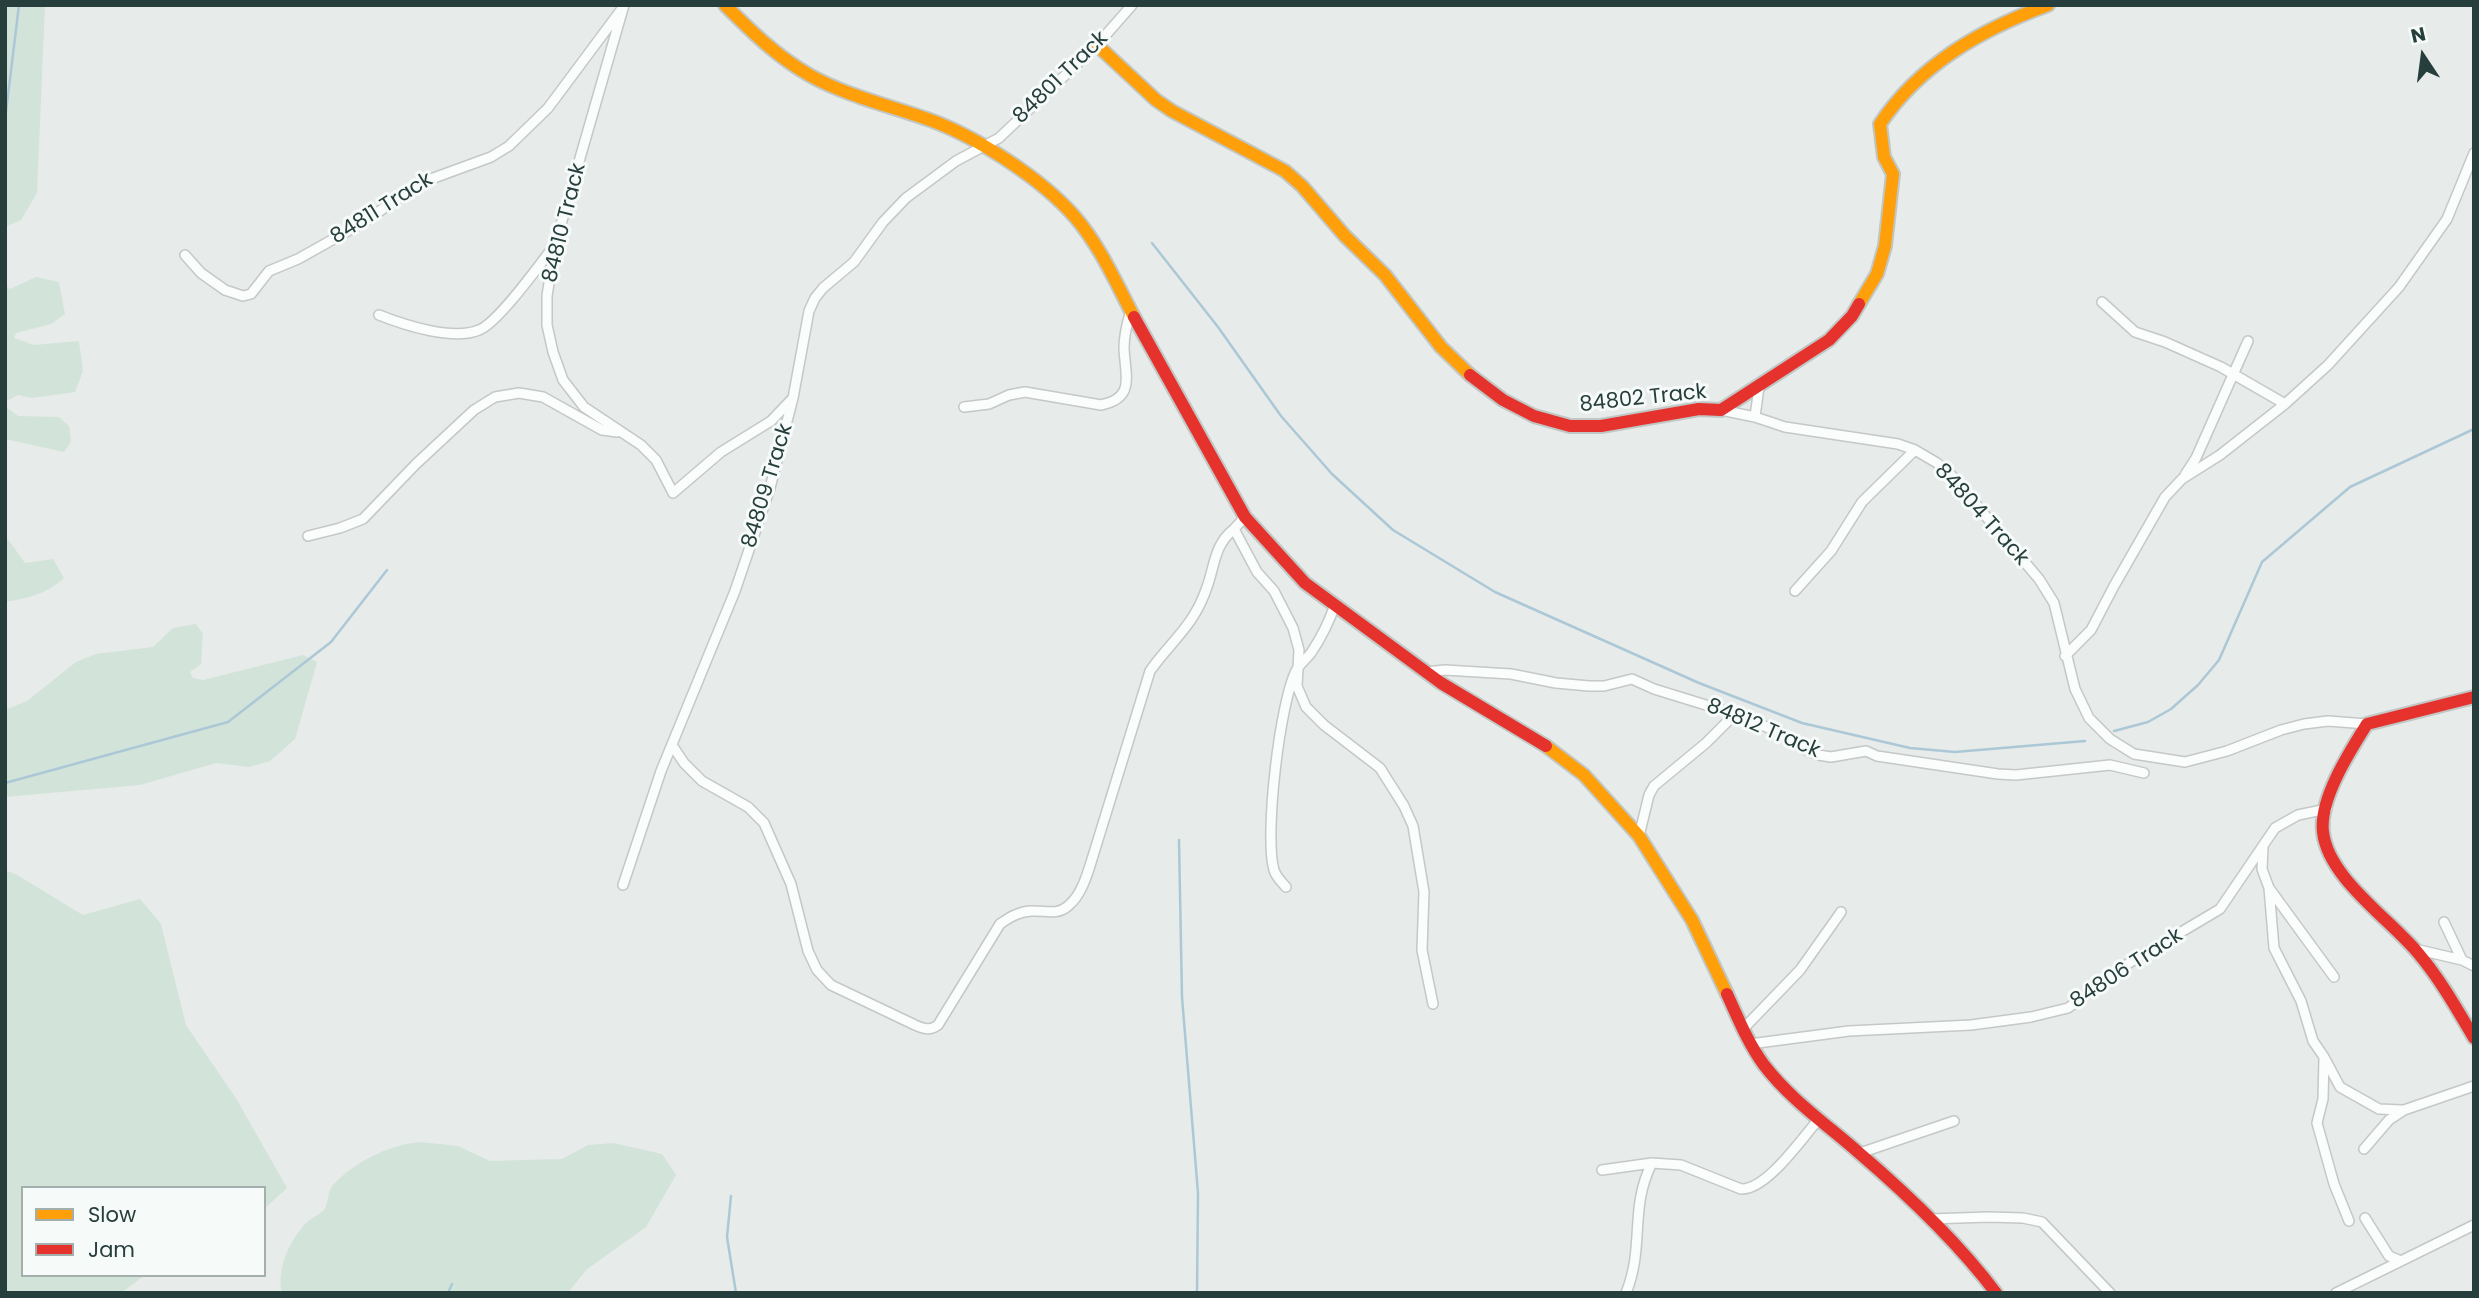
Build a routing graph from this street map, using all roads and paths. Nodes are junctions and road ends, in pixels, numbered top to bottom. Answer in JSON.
{"nodes":[{"id":1,"x":725,"y":5,"type":"edge"},
{"id":2,"x":1132,"y":5,"type":"edge"},
{"id":3,"x":2048,"y":5,"type":"edge"},
{"id":4,"x":624,"y":6,"type":"edge"},
{"id":5,"x":1097,"y":45,"type":"junction"},
{"id":6,"x":985,"y":146,"type":"junction"},
{"id":7,"x":2474,"y":153,"type":"edge"},
{"id":8,"x":555,"y":244,"type":"junction"},
{"id":9,"x":185,"y":255,"type":"dead end"},
{"id":10,"x":2102,"y":302,"type":"dead end"},
{"id":11,"x":1131,"y":310,"type":"junction"},
{"id":12,"x":379,"y":315,"type":"dead end"},
{"id":13,"x":2248,"y":341,"type":"dead end"},
{"id":14,"x":2233,"y":374,"type":"junction"},
{"id":15,"x":1759,"y":387,"type":"junction"},
{"id":16,"x":793,"y":398,"type":"junction"},
{"id":17,"x":2285,"y":404,"type":"junction"},
{"id":18,"x":964,"y":407,"type":"dead end"},
{"id":19,"x":1721,"y":410,"type":"junction"},
{"id":20,"x":1755,"y":417,"type":"junction"},
{"id":21,"x":619,"y":432,"type":"junction"},
{"id":22,"x":1915,"y":450,"type":"junction"},
{"id":23,"x":2182,"y":479,"type":"junction"},
{"id":24,"x":1245,"y":517,"type":"junction"},
{"id":25,"x":1234,"y":529,"type":"junction"},
{"id":26,"x":308,"y":536,"type":"dead end"},
{"id":27,"x":1796,"y":592,"type":"dead end"},
{"id":28,"x":1335,"y":605,"type":"junction"},
{"id":29,"x":2065,"y":656,"type":"junction"},
{"id":30,"x":1297,"y":670,"type":"junction"},
{"id":31,"x":1426,"y":672,"type":"junction"},
{"id":32,"x":2474,"y":697,"type":"edge"},
{"id":33,"x":1735,"y":714,"type":"junction"},
{"id":34,"x":2367,"y":724,"type":"junction"},
{"id":35,"x":672,"y":745,"type":"junction"},
{"id":36,"x":2144,"y":773,"type":"dead end"},
{"id":37,"x":2327,"y":809,"type":"junction"},
{"id":38,"x":1639,"y":836,"type":"junction"},
{"id":39,"x":2265,"y":843,"type":"junction"},
{"id":40,"x":623,"y":885,"type":"dead end"},
{"id":41,"x":1286,"y":887,"type":"dead end"},
{"id":42,"x":2269,"y":888,"type":"junction"},
{"id":43,"x":1841,"y":912,"type":"dead end"},
{"id":44,"x":2444,"y":922,"type":"dead end"},
{"id":45,"x":2415,"y":949,"type":"junction"},
{"id":46,"x":2462,"y":960,"type":"junction"},
{"id":47,"x":2474,"y":967,"type":"edge"},
{"id":48,"x":2334,"y":977,"type":"dead end"},
{"id":49,"x":1433,"y":1004,"type":"dead end"},
{"id":50,"x":1744,"y":1028,"type":"junction"},
{"id":51,"x":2474,"y":1038,"type":"edge"},
{"id":52,"x":1750,"y":1044,"type":"junction"},
{"id":53,"x":2324,"y":1056,"type":"junction"},
{"id":54,"x":2474,"y":1086,"type":"edge"},
{"id":55,"x":2404,"y":1110,"type":"junction"},
{"id":56,"x":1819,"y":1119,"type":"junction"},
{"id":57,"x":1954,"y":1121,"type":"dead end"},
{"id":58,"x":2364,"y":1149,"type":"dead end"},
{"id":59,"x":1860,"y":1153,"type":"junction"},
{"id":60,"x":1652,"y":1163,"type":"junction"},
{"id":61,"x":1602,"y":1170,"type":"dead end"},
{"id":62,"x":2365,"y":1218,"type":"dead end"},
{"id":63,"x":1930,"y":1219,"type":"junction"},
{"id":64,"x":2348,"y":1222,"type":"dead end"},
{"id":65,"x":2474,"y":1225,"type":"edge"},
{"id":66,"x":2401,"y":1261,"type":"junction"},
{"id":67,"x":1626,"y":1293,"type":"edge"},
{"id":68,"x":1996,"y":1293,"type":"edge"},
{"id":69,"x":2110,"y":1293,"type":"edge"},
{"id":70,"x":2336,"y":1293,"type":"edge"}],
"edges":[{"from":1,"to":6,"type":"street"},
{"from":2,"to":5,"type":"street","name":"84801 Track"},
{"from":3,"to":15,"type":"street","name":"84802 Track"},
{"from":4,"to":8,"type":"street","name":"84810 Track"},
{"from":4,"to":9,"type":"street","name":"84811 Track"},
{"from":5,"to":6,"type":"street","name":"84801 Track"},
{"from":5,"to":19,"type":"street","name":"84802 Track"},
{"from":6,"to":11,"type":"street"},
{"from":6,"to":16,"type":"street","name":"84809 Track"},
{"from":7,"to":17,"type":"street"},
{"from":8,"to":12,"type":"street"},
{"from":8,"to":21,"type":"street","name":"84810 Track"},
{"from":10,"to":14,"type":"street"},
{"from":11,"to":18,"type":"street"},
{"from":11,"to":24,"type":"street"},
{"from":13,"to":14,"type":"street"},
{"from":14,"to":17,"type":"street"},
{"from":14,"to":23,"type":"street"},
{"from":15,"to":19,"type":"street","name":"84802 Track"},
{"from":15,"to":20,"type":"street"},
{"from":16,"to":21,"type":"street","name":"84810 Track"},
{"from":16,"to":35,"type":"street","name":"84809 Track"},
{"from":17,"to":23,"type":"street"},
{"from":19,"to":20,"type":"street","name":"84804 Track"},
{"from":20,"to":22,"type":"street","name":"84804 Track"},
{"from":21,"to":26,"type":"street"},
{"from":22,"to":27,"type":"street"},
{"from":22,"to":29,"type":"street","name":"84804 Track"},
{"from":23,"to":29,"type":"street"},
{"from":24,"to":25,"type":"street"},
{"from":24,"to":28,"type":"street"},
{"from":25,"to":30,"type":"street"},
{"from":25,"to":35,"type":"street"},
{"from":28,"to":30,"type":"street"},
{"from":28,"to":31,"type":"street"},
{"from":29,"to":34,"type":"street","name":"84804 Track"},
{"from":30,"to":41,"type":"street"},
{"from":30,"to":49,"type":"street"},
{"from":31,"to":33,"type":"street","name":"84812 Track"},
{"from":31,"to":38,"type":"street"},
{"from":32,"to":34,"type":"street"},
{"from":33,"to":36,"type":"street","name":"84812 Track"},
{"from":33,"to":38,"type":"street"},
{"from":34,"to":37,"type":"street"},
{"from":35,"to":40,"type":"street","name":"84809 Track"},
{"from":37,"to":39,"type":"street","name":"84806 Track"},
{"from":37,"to":45,"type":"street"},
{"from":38,"to":50,"type":"street"},
{"from":39,"to":42,"type":"street"},
{"from":39,"to":52,"type":"street","name":"84806 Track"},
{"from":42,"to":48,"type":"street"},
{"from":42,"to":53,"type":"street"},
{"from":43,"to":50,"type":"street"},
{"from":44,"to":46,"type":"street"},
{"from":45,"to":46,"type":"street"},
{"from":45,"to":51,"type":"street"},
{"from":46,"to":47,"type":"street"},
{"from":50,"to":52,"type":"street"},
{"from":52,"to":56,"type":"street"},
{"from":53,"to":55,"type":"street"},
{"from":53,"to":64,"type":"street"},
{"from":54,"to":55,"type":"street"},
{"from":55,"to":58,"type":"street"},
{"from":56,"to":59,"type":"street"},
{"from":56,"to":60,"type":"street"},
{"from":57,"to":59,"type":"street"},
{"from":59,"to":63,"type":"street"},
{"from":60,"to":61,"type":"street"},
{"from":60,"to":67,"type":"street"},
{"from":62,"to":66,"type":"street"},
{"from":63,"to":68,"type":"street"},
{"from":63,"to":69,"type":"street"},
{"from":65,"to":66,"type":"street"},
{"from":66,"to":70,"type":"street"}]}
